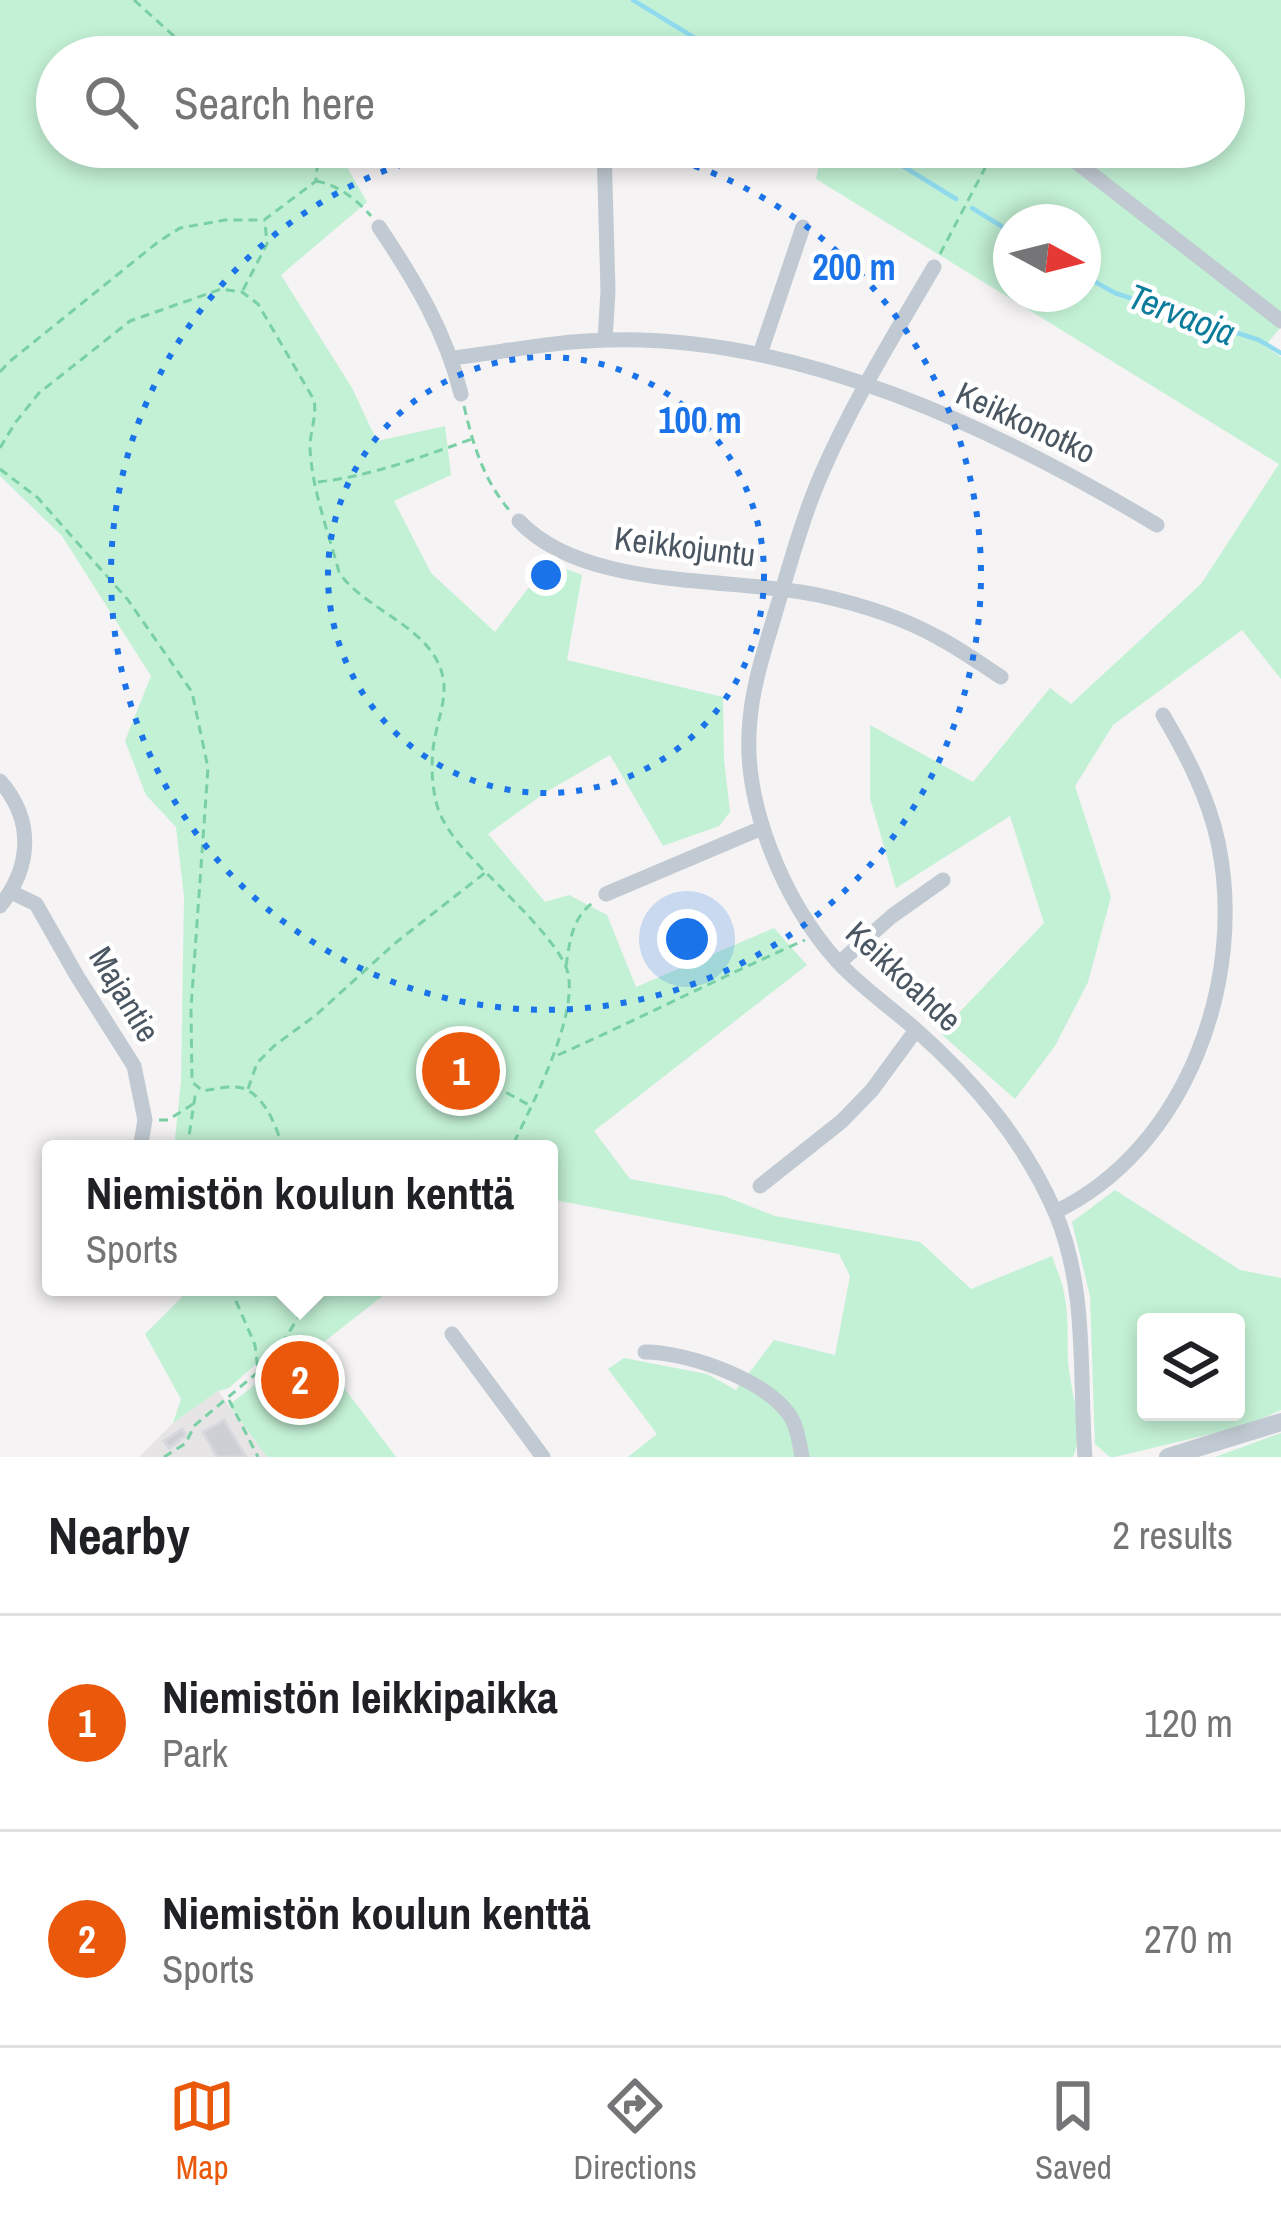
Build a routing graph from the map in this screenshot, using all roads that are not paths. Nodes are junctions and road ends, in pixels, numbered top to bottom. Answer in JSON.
{"nodes":[{"id":1,"x":605,"y":168,"type":"edge"},
{"id":2,"x":1085,"y":168,"type":"edge"},
{"id":3,"x":803,"y":226,"type":"dead end"},
{"id":4,"x":379,"y":227,"type":"road end"},
{"id":5,"x":934,"y":267,"type":"road end"},
{"id":6,"x":1281,"y":321,"type":"edge"},
{"id":7,"x":605,"y":340,"type":"junction"},
{"id":8,"x":760,"y":354,"type":"junction"},
{"id":9,"x":452,"y":358,"type":"junction"},
{"id":10,"x":865,"y":386,"type":"junction"},
{"id":11,"x":461,"y":394,"type":"road end"},
{"id":12,"x":520,"y":521,"type":"road end"},
{"id":13,"x":1157,"y":525,"type":"dead end"},
{"id":14,"x":783,"y":588,"type":"junction"},
{"id":15,"x":1001,"y":677,"type":"dead end"},
{"id":16,"x":1163,"y":715,"type":"dead end"},
{"id":17,"x":0,"y":781,"type":"edge"},
{"id":18,"x":762,"y":828,"type":"junction"},
{"id":19,"x":943,"y":880,"type":"dead end"},
{"id":20,"x":11,"y":892,"type":"junction"},
{"id":21,"x":607,"y":894,"type":"road end"},
{"id":22,"x":0,"y":906,"type":"edge"},
{"id":23,"x":839,"y":963,"type":"junction"},
{"id":24,"x":916,"y":1030,"type":"junction"},
{"id":25,"x":142,"y":1140,"type":"edge"},
{"id":26,"x":760,"y":1186,"type":"dead end"},
{"id":27,"x":1055,"y":1213,"type":"junction"},
{"id":28,"x":452,"y":1334,"type":"dead end"},
{"id":29,"x":645,"y":1352,"type":"dead end"},
{"id":30,"x":1281,"y":1422,"type":"edge"},
{"id":31,"x":543,"y":1457,"type":"edge"},
{"id":32,"x":802,"y":1457,"type":"edge"},
{"id":33,"x":1084,"y":1457,"type":"edge"},
{"id":34,"x":1168,"y":1457,"type":"edge"}],
"edges":[{"from":1,"to":7,"type":"street"},
{"from":2,"to":6,"type":"street"},
{"from":3,"to":8,"type":"street"},
{"from":4,"to":9,"type":"street"},
{"from":5,"to":10,"type":"street","name":"Keikkoahde"},
{"from":7,"to":8,"type":"street","name":"Keikkonotko"},
{"from":7,"to":9,"type":"street","name":"Keikkonotko"},
{"from":8,"to":10,"type":"street","name":"Keikkonotko"},
{"from":9,"to":11,"type":"street"},
{"from":10,"to":13,"type":"street","name":"Keikkonotko"},
{"from":10,"to":14,"type":"street","name":"Keikkoahde"},
{"from":12,"to":14,"type":"street","name":"Keikkojuntu"},
{"from":14,"to":15,"type":"street","name":"Keikkojuntu"},
{"from":14,"to":18,"type":"street","name":"Keikkoahde"},
{"from":16,"to":27,"type":"street"},
{"from":17,"to":20,"type":"street"},
{"from":18,"to":21,"type":"street"},
{"from":18,"to":23,"type":"street","name":"Keikkoahde"},
{"from":19,"to":23,"type":"street"},
{"from":20,"to":22,"type":"street"},
{"from":20,"to":25,"type":"street","name":"Majantie"},
{"from":23,"to":24,"type":"street","name":"Keikkoahde"},
{"from":24,"to":26,"type":"street"},
{"from":24,"to":27,"type":"street","name":"Keikkoahde"},
{"from":27,"to":33,"type":"street","name":"Keikkoahde"},
{"from":28,"to":31,"type":"street"},
{"from":29,"to":32,"type":"street"},
{"from":30,"to":34,"type":"street"}]}
